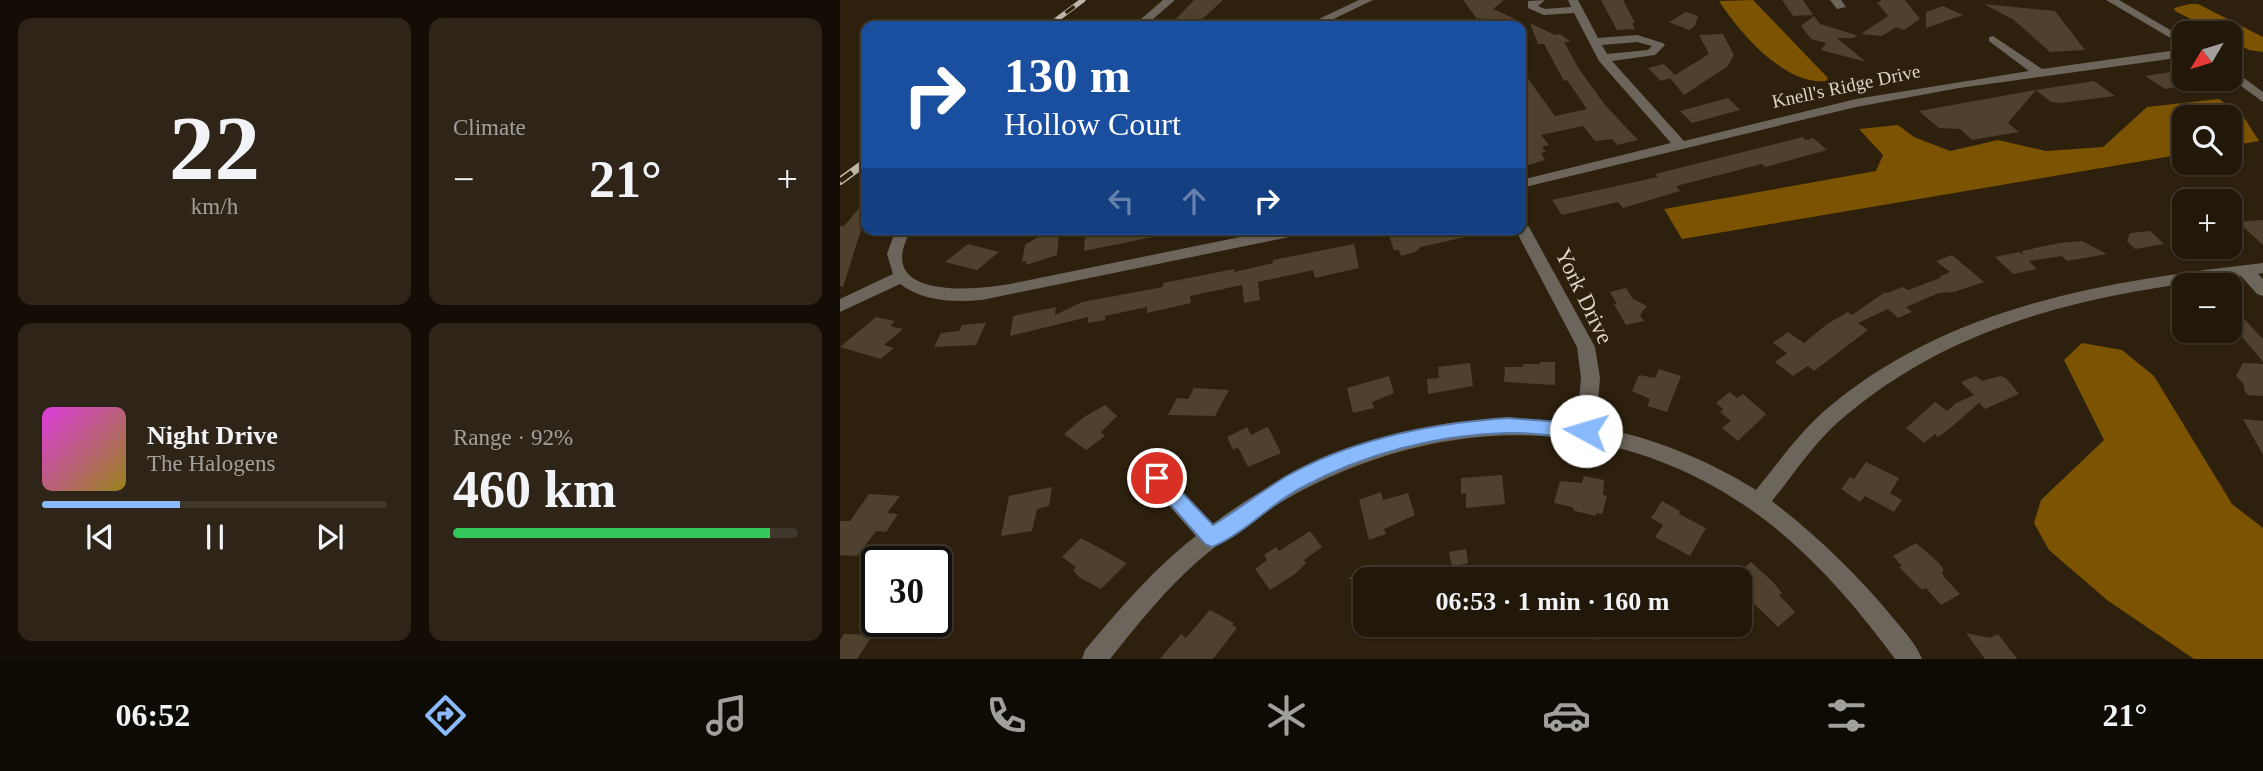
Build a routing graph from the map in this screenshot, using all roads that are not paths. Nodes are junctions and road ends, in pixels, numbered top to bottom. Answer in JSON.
{"nodes":[{"id":1,"x":1170,"y":0,"type":"edge"},
{"id":2,"x":1368,"y":0,"type":"edge"},
{"id":3,"x":1540,"y":0,"type":"edge"},
{"id":4,"x":2111,"y":0,"type":"edge"},
{"id":5,"x":1575,"y":5,"type":"edge"},
{"id":6,"x":1144,"y":21,"type":"edge"},
{"id":7,"x":1321,"y":21,"type":"edge"},
{"id":8,"x":2172,"y":36,"type":"edge"},
{"id":9,"x":1993,"y":39,"type":"dead end"},
{"id":10,"x":1594,"y":42,"type":"junction"},
{"id":11,"x":2172,"y":54,"type":"edge"},
{"id":12,"x":1603,"y":58,"type":"junction"},
{"id":13,"x":2038,"y":72,"type":"junction"},
{"id":14,"x":2242,"y":81,"type":"edge"},
{"id":15,"x":2263,"y":98,"type":"edge"},
{"id":16,"x":1681,"y":146,"type":"junction"},
{"id":17,"x":1526,"y":183,"type":"edge"},
{"id":18,"x":901,"y":235,"type":"edge"},
{"id":19,"x":1275,"y":235,"type":"edge"},
{"id":20,"x":1525,"y":235,"type":"edge"},
{"id":21,"x":2254,"y":269,"type":"edge"},
{"id":22,"x":901,"y":277,"type":"junction"},
{"id":23,"x":2263,"y":290,"type":"edge"},
{"id":24,"x":840,"y":306,"type":"edge"},
{"id":25,"x":1586,"y":431,"type":"junction"},
{"id":26,"x":1157,"y":478,"type":"dead end"},
{"id":27,"x":1758,"y":503,"type":"junction"},
{"id":28,"x":1212,"y":538,"type":"junction"},
{"id":29,"x":1094,"y":659,"type":"edge"},
{"id":30,"x":1909,"y":659,"type":"edge"}],
"edges":[{"from":1,"to":6,"type":"street"},
{"from":2,"to":7,"type":"street"},
{"from":3,"to":5,"type":"street"},
{"from":4,"to":8,"type":"street"},
{"from":5,"to":10,"type":"street"},
{"from":9,"to":13,"type":"street"},
{"from":10,"to":12,"type":"street"},
{"from":10,"to":12,"type":"street"},
{"from":11,"to":13,"type":"street","name":"Knell's Ridge Drive"},
{"from":12,"to":16,"type":"street"},
{"from":13,"to":16,"type":"street","name":"Knell's Ridge Drive"},
{"from":14,"to":15,"type":"street"},
{"from":16,"to":17,"type":"street","name":"Knell's Ridge Drive"},
{"from":18,"to":22,"type":"street"},
{"from":19,"to":22,"type":"street"},
{"from":20,"to":25,"type":"street","name":"York Drive"},
{"from":21,"to":23,"type":"street"},
{"from":21,"to":27,"type":"street"},
{"from":22,"to":24,"type":"street"},
{"from":25,"to":27,"type":"street"},
{"from":25,"to":28,"type":"street"},
{"from":26,"to":28,"type":"street"},
{"from":27,"to":30,"type":"street"},
{"from":28,"to":29,"type":"street"}]}
